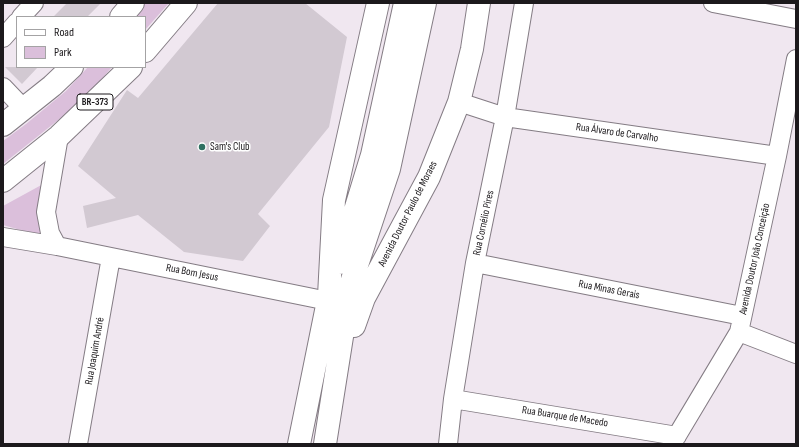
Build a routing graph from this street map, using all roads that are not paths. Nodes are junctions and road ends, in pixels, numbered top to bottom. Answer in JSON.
{"nodes":[{"id":1,"x":34,"y":3,"type":"edge"},
{"id":2,"x":133,"y":3,"type":"edge"},
{"id":3,"x":186,"y":3,"type":"edge"},
{"id":4,"x":378,"y":3,"type":"edge"},
{"id":5,"x":405,"y":3,"type":"edge"},
{"id":6,"x":425,"y":3,"type":"edge"},
{"id":7,"x":479,"y":3,"type":"edge"},
{"id":8,"x":524,"y":3,"type":"edge"},
{"id":9,"x":713,"y":3,"type":"edge"},
{"id":10,"x":22,"y":16,"type":"edge"},
{"id":11,"x":122,"y":16,"type":"edge"},
{"id":12,"x":796,"y":19,"type":"edge"},
{"id":13,"x":16,"y":23,"type":"edge"},
{"id":14,"x":3,"y":38,"type":"edge"},
{"id":15,"x":146,"y":50,"type":"edge"},
{"id":16,"x":796,"y":59,"type":"edge"},
{"id":17,"x":71,"y":68,"type":"edge"},
{"id":18,"x":130,"y":68,"type":"edge"},
{"id":19,"x":3,"y":87,"type":"edge"},
{"id":20,"x":459,"y":102,"type":"junction"},
{"id":21,"x":24,"y":109,"type":"junction"},
{"id":22,"x":505,"y":117,"type":"junction"},
{"id":23,"x":3,"y":125,"type":"edge"},
{"id":24,"x":59,"y":136,"type":"junction"},
{"id":25,"x":777,"y":156,"type":"junction"},
{"id":26,"x":3,"y":181,"type":"edge"},
{"id":27,"x":3,"y":238,"type":"edge"},
{"id":28,"x":57,"y":246,"type":"junction"},
{"id":29,"x":112,"y":257,"type":"junction"},
{"id":30,"x":475,"y":263,"type":"junction"},
{"id":31,"x":329,"y":298,"type":"junction"},
{"id":32,"x":741,"y":324,"type":"junction"},
{"id":33,"x":796,"y":354,"type":"edge"},
{"id":34,"x":337,"y":374,"type":"junction"},
{"id":35,"x":453,"y":399,"type":"junction"},
{"id":36,"x":675,"y":440,"type":"edge"},
{"id":37,"x":78,"y":444,"type":"edge"},
{"id":38,"x":299,"y":444,"type":"edge"},
{"id":39,"x":325,"y":444,"type":"edge"},
{"id":40,"x":448,"y":444,"type":"edge"}],
"edges":[{"from":1,"to":10,"type":"street"},
{"from":2,"to":11,"type":"main road"},
{"from":3,"to":15,"type":"main road"},
{"from":4,"to":31,"type":"main road"},
{"from":5,"to":31,"type":"main road"},
{"from":6,"to":34,"type":"main road","name":"Avenida Doutor Paulo de Moraes"},
{"from":7,"to":20,"type":"main road","name":"Avenida Doutor Paulo de Moraes"},
{"from":8,"to":22,"type":"street","name":"Rua Cornélio Pires"},
{"from":9,"to":12,"type":"street"},
{"from":13,"to":14,"type":"street"},
{"from":16,"to":25,"type":"street","name":"Avenida Doutor João Conceição"},
{"from":17,"to":21,"type":"main road"},
{"from":18,"to":24,"type":"main road","number":"BR-373"},
{"from":19,"to":21,"type":"street"},
{"from":20,"to":22,"type":"street","name":"Rua Álvaro de Carvalho"},
{"from":20,"to":34,"type":"main road","name":"Avenida Doutor Paulo de Moraes"},
{"from":21,"to":23,"type":"main road"},
{"from":22,"to":25,"type":"street","name":"Rua Álvaro de Carvalho"},
{"from":22,"to":30,"type":"street","name":"Rua Cornélio Pires"},
{"from":24,"to":26,"type":"main road","number":"BR-373"},
{"from":24,"to":28,"type":"street"},
{"from":25,"to":32,"type":"street","name":"Avenida Doutor João Conceição"},
{"from":27,"to":28,"type":"street","name":"Rua Bom Jesus"},
{"from":28,"to":29,"type":"street","name":"Rua Bom Jesus"},
{"from":29,"to":31,"type":"street","name":"Rua Bom Jesus"},
{"from":29,"to":37,"type":"street","name":"Rua Joaquim André"},
{"from":30,"to":32,"type":"street","name":"Rua Minas Gerais"},
{"from":30,"to":35,"type":"street","name":"Rua Cornélio Pires"},
{"from":31,"to":38,"type":"main road"},
{"from":32,"to":33,"type":"street","name":"Rua Minas Gerais"},
{"from":32,"to":36,"type":"street","name":"Avenida Doutor João Conceição"},
{"from":34,"to":39,"type":"main road","name":"Avenida Doutor Paulo de Moraes"},
{"from":35,"to":36,"type":"street","name":"Rua Buarque de Macedo"},
{"from":35,"to":40,"type":"street","name":"Rua Cornélio Pires"}]}
